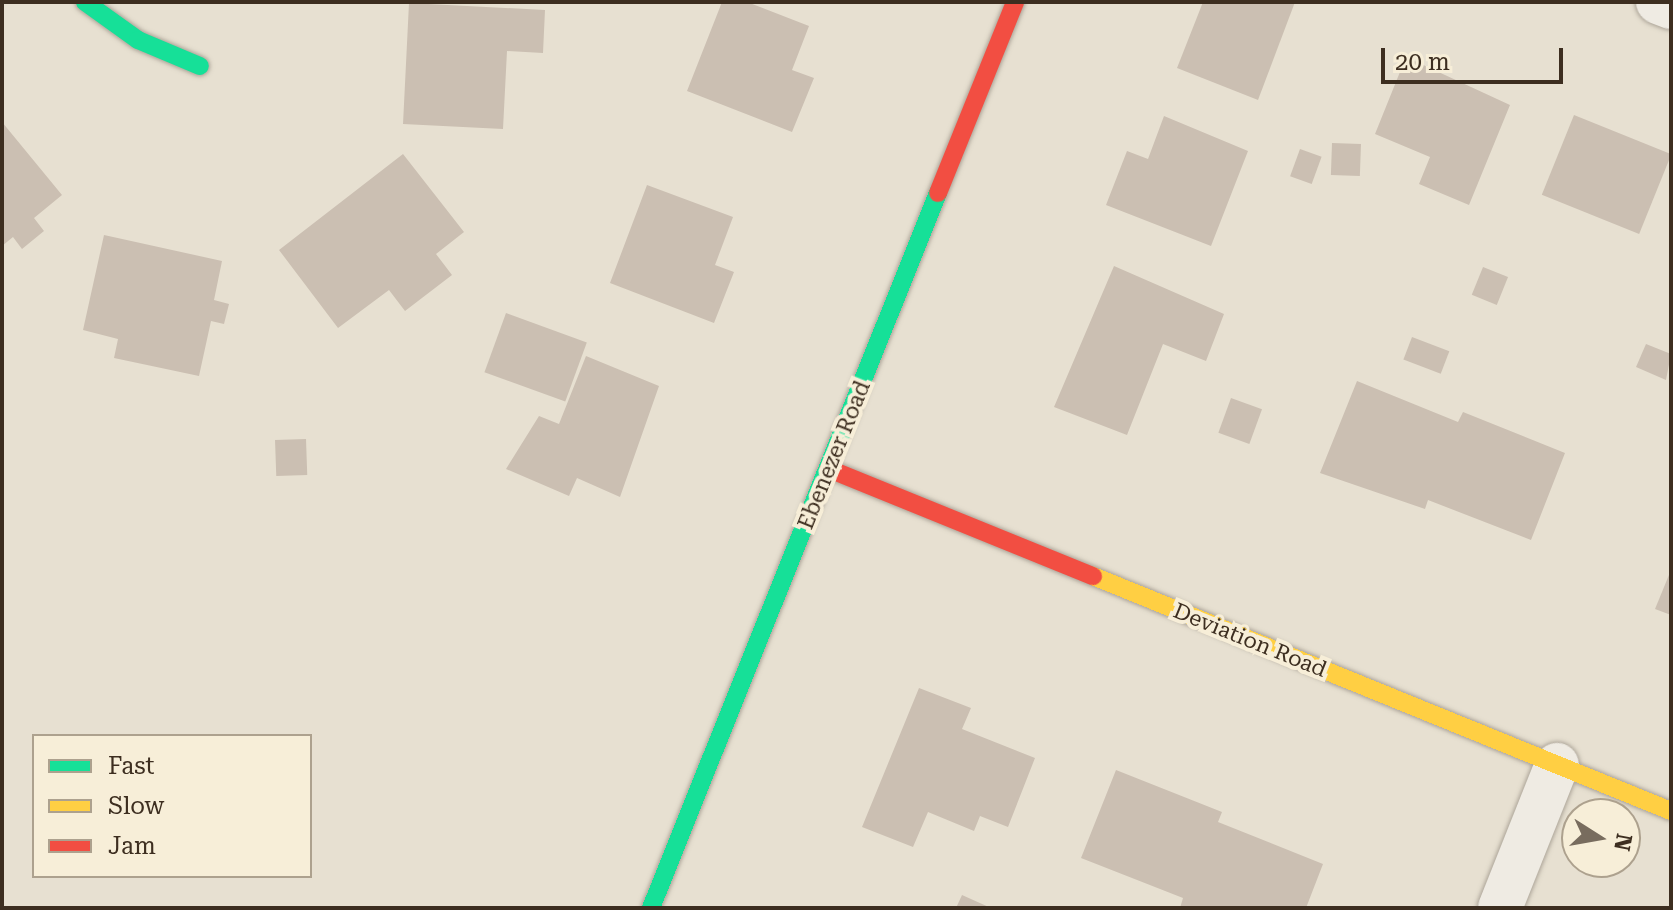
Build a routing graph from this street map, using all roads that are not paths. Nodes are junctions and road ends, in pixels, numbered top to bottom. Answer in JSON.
{"nodes":[{"id":1,"x":85,"y":2,"type":"edge"},
{"id":2,"x":1015,"y":2,"type":"edge"},
{"id":3,"x":1658,"y":2,"type":"edge"},
{"id":4,"x":1671,"y":7,"type":"edge"},
{"id":5,"x":200,"y":66,"type":"dead end"},
{"id":6,"x":829,"y":469,"type":"junction"},
{"id":7,"x":1557,"y":765,"type":"junction"},
{"id":8,"x":1671,"y":811,"type":"edge"},
{"id":9,"x":651,"y":908,"type":"edge"},
{"id":10,"x":1500,"y":908,"type":"edge"}],
"edges":[{"from":1,"to":5,"type":"street"},
{"from":2,"to":6,"type":"street","name":"Ebenezer Road"},
{"from":3,"to":4,"type":"street"},
{"from":6,"to":7,"type":"street","name":"Deviation Road"},
{"from":6,"to":9,"type":"street","name":"Ebenezer Road"},
{"from":7,"to":8,"type":"street","name":"Deviation Road"},
{"from":7,"to":10,"type":"street"}]}
